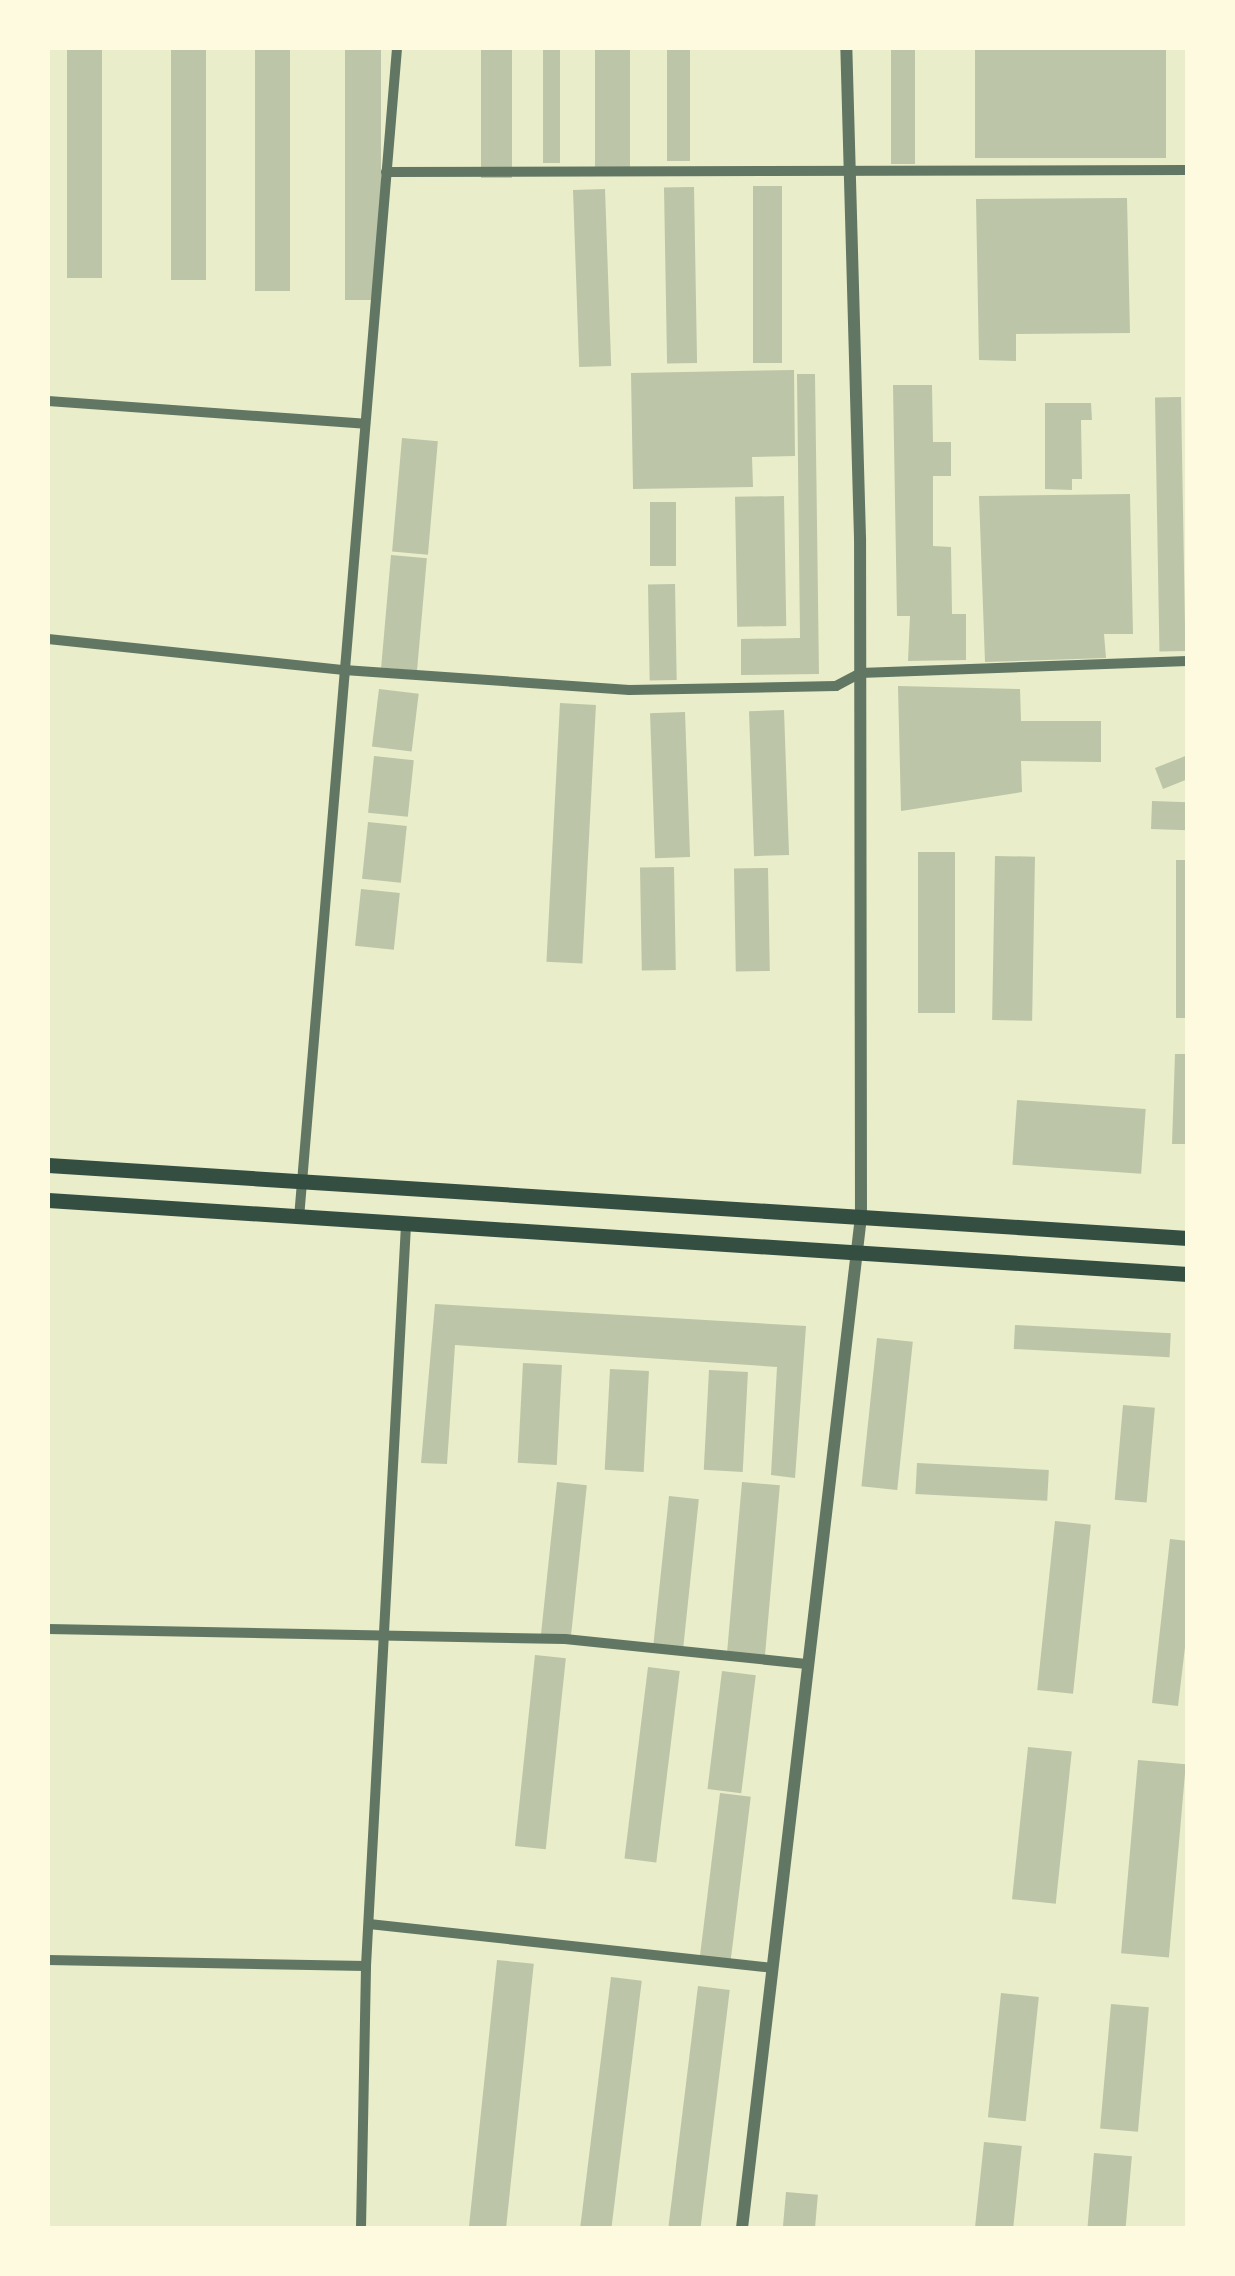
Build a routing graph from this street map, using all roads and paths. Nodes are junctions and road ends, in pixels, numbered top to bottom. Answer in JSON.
{"nodes":[{"id":1,"x":397,"y":48,"type":"edge"},
{"id":2,"x":846,"y":48,"type":"edge"},
{"id":3,"x":1188,"y":170,"type":"edge"},
{"id":4,"x":850,"y":171,"type":"junction"},
{"id":5,"x":386,"y":172,"type":"junction"},
{"id":6,"x":48,"y":401,"type":"edge"},
{"id":7,"x":365,"y":424,"type":"junction"},
{"id":8,"x":48,"y":639,"type":"edge"},
{"id":9,"x":1188,"y":661,"type":"edge"},
{"id":10,"x":344,"y":670,"type":"junction"},
{"id":11,"x":860,"y":673,"type":"junction"},
{"id":12,"x":48,"y":1165,"type":"edge"},
{"id":13,"x":301,"y":1181,"type":"junction"},
{"id":14,"x":48,"y":1200,"type":"edge"},
{"id":15,"x":861,"y":1217,"type":"junction"},
{"id":16,"x":299,"y":1218,"type":"junction"},
{"id":17,"x":406,"y":1225,"type":"junction"},
{"id":18,"x":1188,"y":1238,"type":"edge"},
{"id":19,"x":857,"y":1251,"type":"junction"},
{"id":20,"x":1188,"y":1274,"type":"edge"},
{"id":21,"x":48,"y":1629,"type":"edge"},
{"id":22,"x":809,"y":1664,"type":"junction"},
{"id":23,"x":368,"y":1924,"type":"junction"},
{"id":24,"x":48,"y":1960,"type":"edge"},
{"id":25,"x":366,"y":1966,"type":"junction"},
{"id":26,"x":773,"y":1968,"type":"junction"},
{"id":27,"x":361,"y":2228,"type":"edge"},
{"id":28,"x":742,"y":2228,"type":"edge"}],
"edges":[{"from":1,"to":5,"type":"street"},
{"from":2,"to":4,"type":"street"},
{"from":3,"to":4,"type":"street"},
{"from":4,"to":5,"type":"street"},
{"from":4,"to":11,"type":"street"},
{"from":5,"to":7,"type":"street"},
{"from":6,"to":7,"type":"street"},
{"from":7,"to":10,"type":"street"},
{"from":8,"to":10,"type":"street"},
{"from":9,"to":11,"type":"street"},
{"from":10,"to":11,"type":"street"},
{"from":10,"to":13,"type":"street"},
{"from":11,"to":15,"type":"street"},
{"from":12,"to":13,"type":"main road"},
{"from":13,"to":15,"type":"main road"},
{"from":13,"to":16,"type":"street"},
{"from":14,"to":16,"type":"main road"},
{"from":15,"to":18,"type":"main road"},
{"from":15,"to":19,"type":"street"},
{"from":16,"to":17,"type":"main road"},
{"from":17,"to":19,"type":"main road"},
{"from":17,"to":23,"type":"street"},
{"from":19,"to":20,"type":"main road"},
{"from":19,"to":22,"type":"street"},
{"from":21,"to":22,"type":"street"},
{"from":22,"to":26,"type":"street"},
{"from":23,"to":25,"type":"street"},
{"from":23,"to":26,"type":"street"},
{"from":24,"to":25,"type":"street"},
{"from":25,"to":27,"type":"street"},
{"from":26,"to":28,"type":"street"}]}
